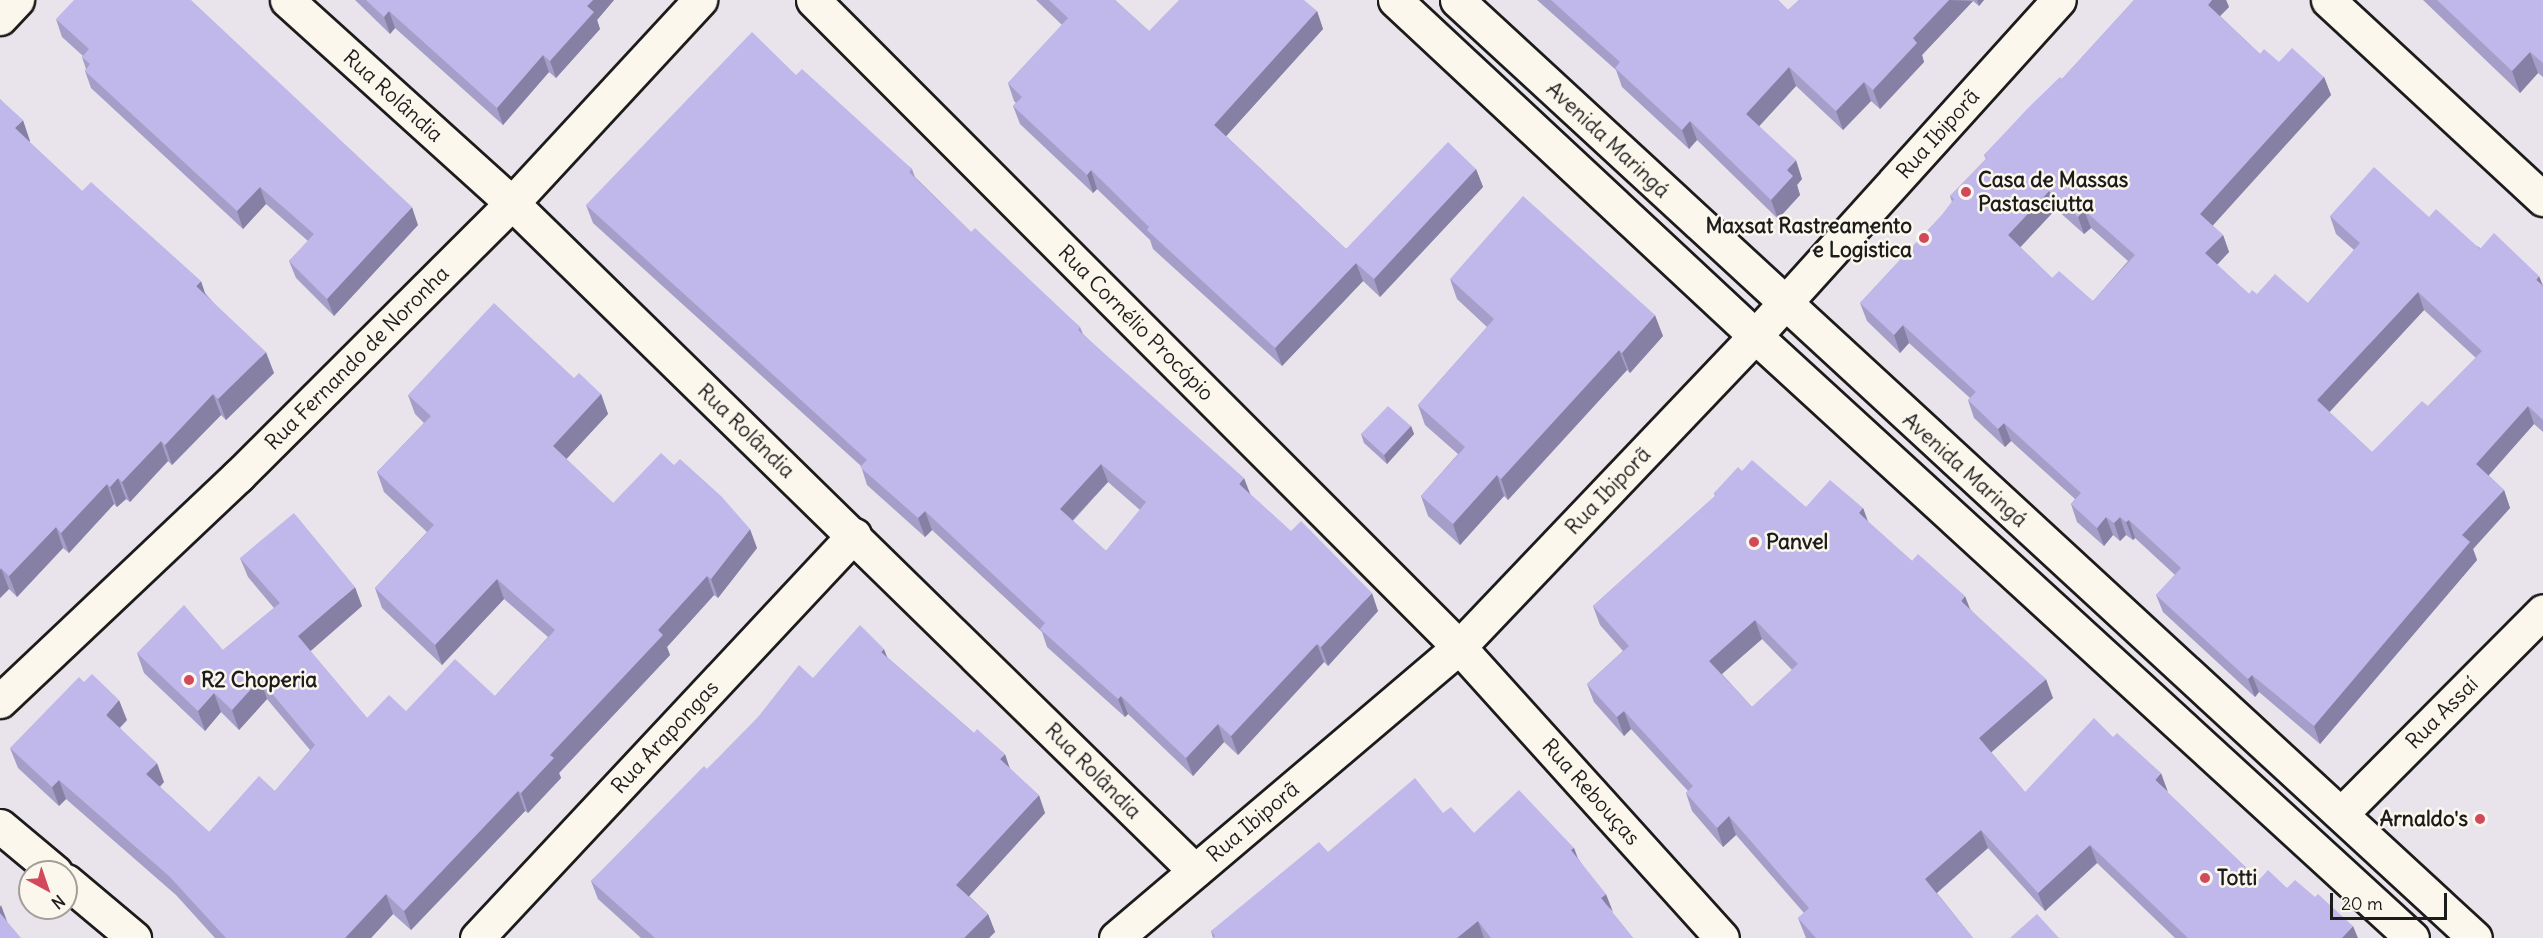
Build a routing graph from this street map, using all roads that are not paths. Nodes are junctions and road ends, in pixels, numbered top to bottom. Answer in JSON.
{"nodes":[{"id":1,"x":17,"y":0,"type":"edge"},
{"id":2,"x":287,"y":0,"type":"edge"},
{"id":3,"x":700,"y":0,"type":"edge"},
{"id":4,"x":813,"y":0,"type":"edge"},
{"id":5,"x":1395,"y":0,"type":"edge"},
{"id":6,"x":1457,"y":0,"type":"edge"},
{"id":7,"x":2059,"y":0,"type":"edge"},
{"id":8,"x":2328,"y":0,"type":"edge"},
{"id":9,"x":0,"y":18,"type":"edge"},
{"id":10,"x":2543,"y":199,"type":"edge"},
{"id":11,"x":512,"y":203,"type":"junction"},
{"id":12,"x":1784,"y":304,"type":"junction"},
{"id":13,"x":1755,"y":336,"type":"junction"},
{"id":14,"x":854,"y":535,"type":"junction"},
{"id":15,"x":2543,"y":610,"type":"edge"},
{"id":16,"x":1459,"y":647,"type":"junction"},
{"id":17,"x":0,"y":701,"type":"edge"},
{"id":18,"x":2341,"y":814,"type":"junction"},
{"id":19,"x":0,"y":826,"type":"edge"},
{"id":20,"x":41,"y":860,"type":"edge"},
{"id":21,"x":1195,"y":871,"type":"junction"},
{"id":22,"x":78,"y":891,"type":"edge"},
{"id":23,"x":134,"y":938,"type":"edge"},
{"id":24,"x":477,"y":938,"type":"edge"},
{"id":25,"x":1116,"y":938,"type":"edge"},
{"id":26,"x":1722,"y":938,"type":"edge"},
{"id":27,"x":2412,"y":938,"type":"edge"},
{"id":28,"x":2475,"y":938,"type":"edge"}],
"edges":[{"from":1,"to":9,"type":"street"},
{"from":2,"to":11,"type":"street","name":"Rua Rolândia"},
{"from":3,"to":11,"type":"street","name":"Rua Fernando de Noronha"},
{"from":4,"to":16,"type":"street","name":"Rua Cornélio Procópio"},
{"from":5,"to":13,"type":"street","name":"Avenida Maringá"},
{"from":6,"to":12,"type":"street","name":"Avenida Maringá"},
{"from":7,"to":12,"type":"street","name":"Rua Ibiporã"},
{"from":8,"to":10,"type":"street"},
{"from":11,"to":14,"type":"street","name":"Rua Rolândia"},
{"from":11,"to":17,"type":"street","name":"Rua Fernando de Noronha"},
{"from":12,"to":13,"type":"street","name":"Rua Ibiporã"},
{"from":12,"to":18,"type":"street","name":"Avenida Maringá"},
{"from":13,"to":16,"type":"street","name":"Rua Ibiporã"},
{"from":13,"to":27,"type":"street","name":"Avenida Maringá"},
{"from":14,"to":21,"type":"street","name":"Rua Rolândia"},
{"from":14,"to":24,"type":"street","name":"Rua Arapongas"},
{"from":15,"to":18,"type":"street","name":"Rua Assaí"},
{"from":16,"to":21,"type":"street","name":"Rua Ibiporã"},
{"from":16,"to":26,"type":"street","name":"Rua Rebouças"},
{"from":18,"to":28,"type":"street","name":"Avenida Maringá"},
{"from":19,"to":20,"type":"street"},
{"from":21,"to":25,"type":"street","name":"Rua Ibiporã"},
{"from":22,"to":23,"type":"street"}]}
